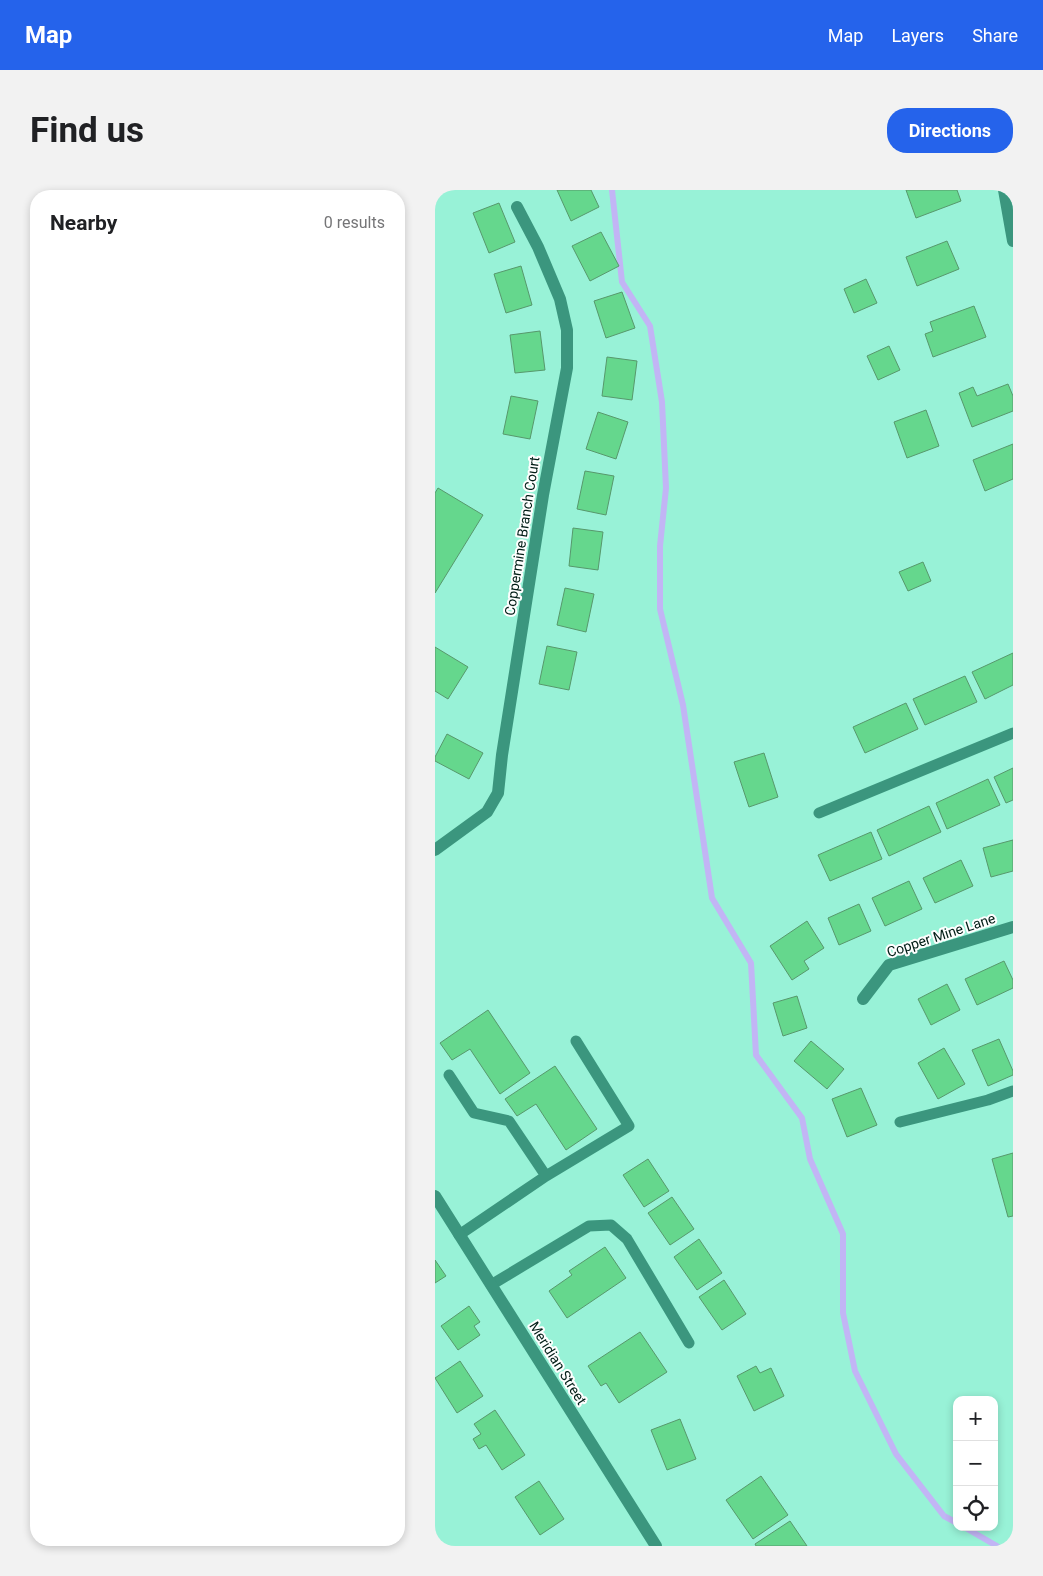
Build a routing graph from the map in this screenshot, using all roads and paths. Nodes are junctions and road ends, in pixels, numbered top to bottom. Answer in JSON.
{"nodes":[{"id":1,"x":1004,"y":190,"type":"edge"},
{"id":2,"x":517,"y":207,"type":"dead end"},
{"id":3,"x":1013,"y":241,"type":"edge"},
{"id":4,"x":1013,"y":733,"type":"edge"},
{"id":5,"x":819,"y":813,"type":"dead end"},
{"id":6,"x":435,"y":850,"type":"edge"},
{"id":7,"x":1013,"y":927,"type":"edge"},
{"id":8,"x":863,"y":998,"type":"dead end"},
{"id":9,"x":576,"y":1041,"type":"dead end"},
{"id":10,"x":449,"y":1075,"type":"dead end"},
{"id":11,"x":1013,"y":1091,"type":"edge"},
{"id":12,"x":900,"y":1122,"type":"dead end"},
{"id":13,"x":546,"y":1176,"type":"junction"},
{"id":14,"x":435,"y":1196,"type":"edge"},
{"id":15,"x":459,"y":1235,"type":"junction"},
{"id":16,"x":491,"y":1285,"type":"junction"},
{"id":17,"x":689,"y":1343,"type":"dead end"},
{"id":18,"x":656,"y":1546,"type":"edge"}],
"edges":[{"from":1,"to":3,"type":"street"},
{"from":2,"to":6,"type":"street","name":"Coppermine Branch Court"},
{"from":4,"to":5,"type":"lane"},
{"from":7,"to":8,"type":"street","name":"Copper Mine Lane"},
{"from":9,"to":13,"type":"lane"},
{"from":10,"to":13,"type":"lane"},
{"from":11,"to":12,"type":"lane"},
{"from":13,"to":15,"type":"lane"},
{"from":14,"to":15,"type":"street","name":"Meridian Street"},
{"from":15,"to":16,"type":"street","name":"Meridian Street"},
{"from":16,"to":17,"type":"lane"},
{"from":16,"to":18,"type":"street","name":"Meridian Street"}]}
